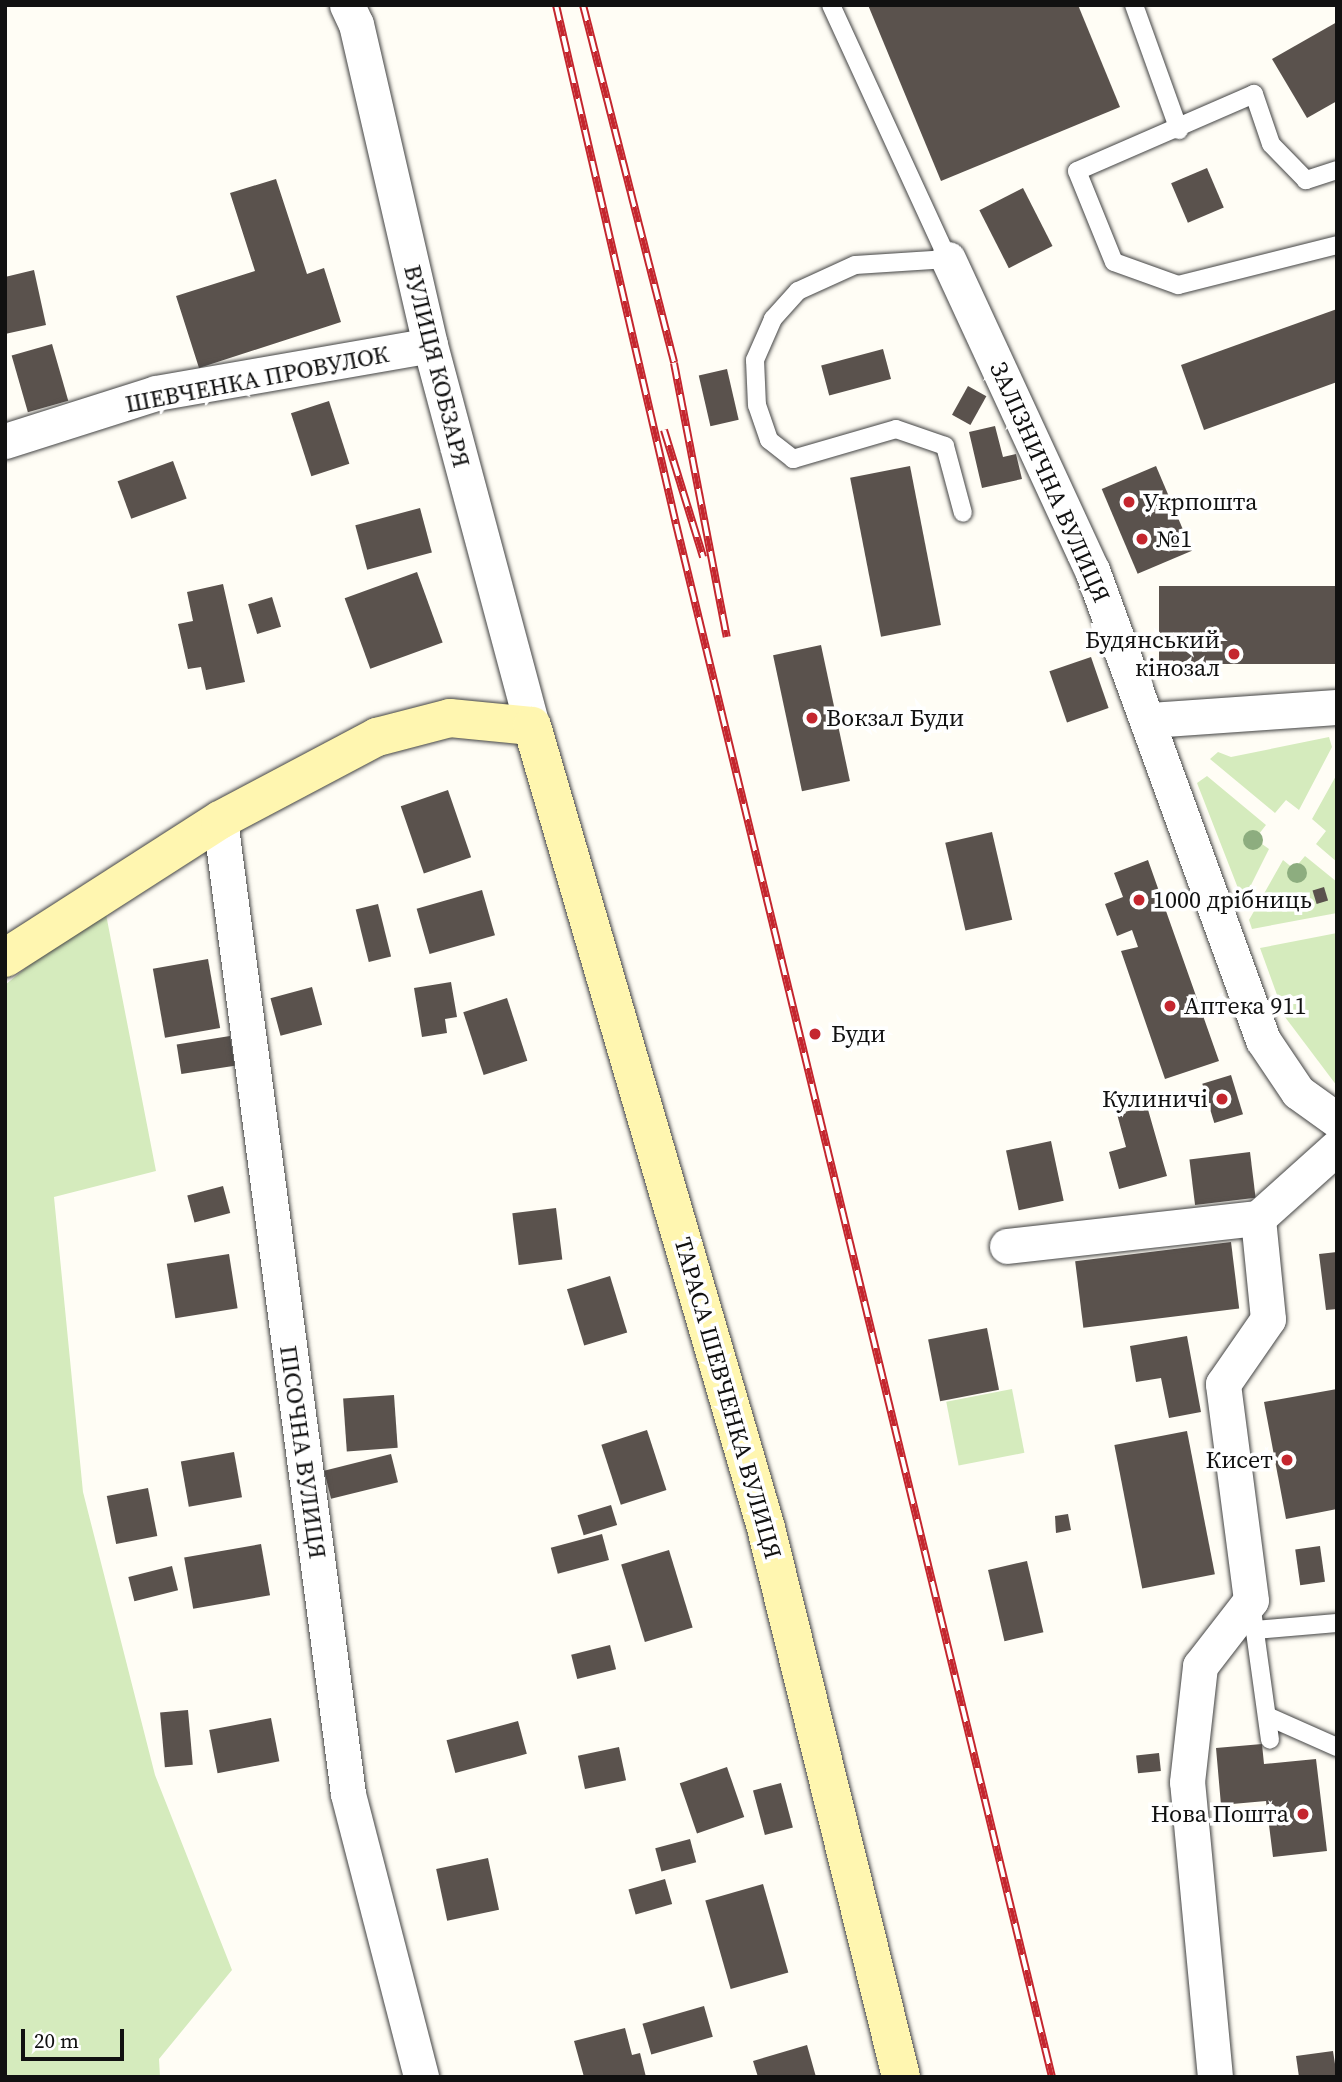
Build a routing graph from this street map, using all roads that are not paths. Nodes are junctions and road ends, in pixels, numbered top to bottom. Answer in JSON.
{"nodes":[{"id":1,"x":347,"y":5,"type":"edge"},
{"id":2,"x":831,"y":5,"type":"edge"},
{"id":3,"x":1134,"y":5,"type":"edge"},
{"id":4,"x":1179,"y":130,"type":"junction"},
{"id":5,"x":1337,"y":170,"type":"edge"},
{"id":6,"x":1337,"y":244,"type":"edge"},
{"id":7,"x":948,"y":259,"type":"junction"},
{"id":8,"x":430,"y":345,"type":"junction"},
{"id":9,"x":5,"y":441,"type":"edge"},
{"id":10,"x":963,"y":513,"type":"dead end"},
{"id":11,"x":1337,"y":708,"type":"edge"},
{"id":12,"x":1150,"y":720,"type":"junction"},
{"id":13,"x":532,"y":726,"type":"junction"},
{"id":14,"x":219,"y":820,"type":"junction"},
{"id":15,"x":5,"y":958,"type":"edge"},
{"id":16,"x":1337,"y":1120,"type":"edge"},
{"id":17,"x":1337,"y":1147,"type":"edge"},
{"id":18,"x":1258,"y":1218,"type":"junction"},
{"id":19,"x":1007,"y":1246,"type":"dead end"},
{"id":20,"x":1253,"y":1615,"type":"junction"},
{"id":21,"x":1337,"y":1623,"type":"edge"},
{"id":22,"x":1267,"y":1716,"type":"junction"},
{"id":23,"x":1270,"y":1740,"type":"dead end"},
{"id":24,"x":1337,"y":1747,"type":"edge"},
{"id":25,"x":421,"y":2077,"type":"edge"},
{"id":26,"x":901,"y":2077,"type":"edge"},
{"id":27,"x":1215,"y":2077,"type":"edge"}],
"edges":[{"from":1,"to":8,"type":"street","name":"ВУЛИЦЯ КОБЗАРЯ"},
{"from":2,"to":7,"type":"lane"},
{"from":3,"to":4,"type":"lane"},
{"from":4,"to":5,"type":"lane"},
{"from":4,"to":6,"type":"lane"},
{"from":7,"to":10,"type":"lane"},
{"from":7,"to":12,"type":"street","name":"ЗАЛІЗНИЧНА ВУЛИЦЯ"},
{"from":8,"to":9,"type":"street","name":"ШЕВЧЕНКА ПРОВУЛОК"},
{"from":8,"to":13,"type":"street","name":"ВУЛИЦЯ КОБЗАРЯ"},
{"from":11,"to":12,"type":"street"},
{"from":12,"to":16,"type":"street","name":"ЗАЛІЗНИЧНА ВУЛИЦЯ"},
{"from":13,"to":14,"type":"street"},
{"from":13,"to":26,"type":"street","name":"ТАРАСА ШЕВЧЕНКА ВУЛИЦЯ"},
{"from":14,"to":15,"type":"street"},
{"from":14,"to":25,"type":"street","name":"ПІСОЧНА ВУЛИЦЯ"},
{"from":17,"to":18,"type":"street"},
{"from":18,"to":19,"type":"street"},
{"from":18,"to":20,"type":"street"},
{"from":20,"to":21,"type":"lane"},
{"from":20,"to":22,"type":"lane"},
{"from":20,"to":27,"type":"street"},
{"from":22,"to":23,"type":"lane"},
{"from":22,"to":24,"type":"lane"}]}
